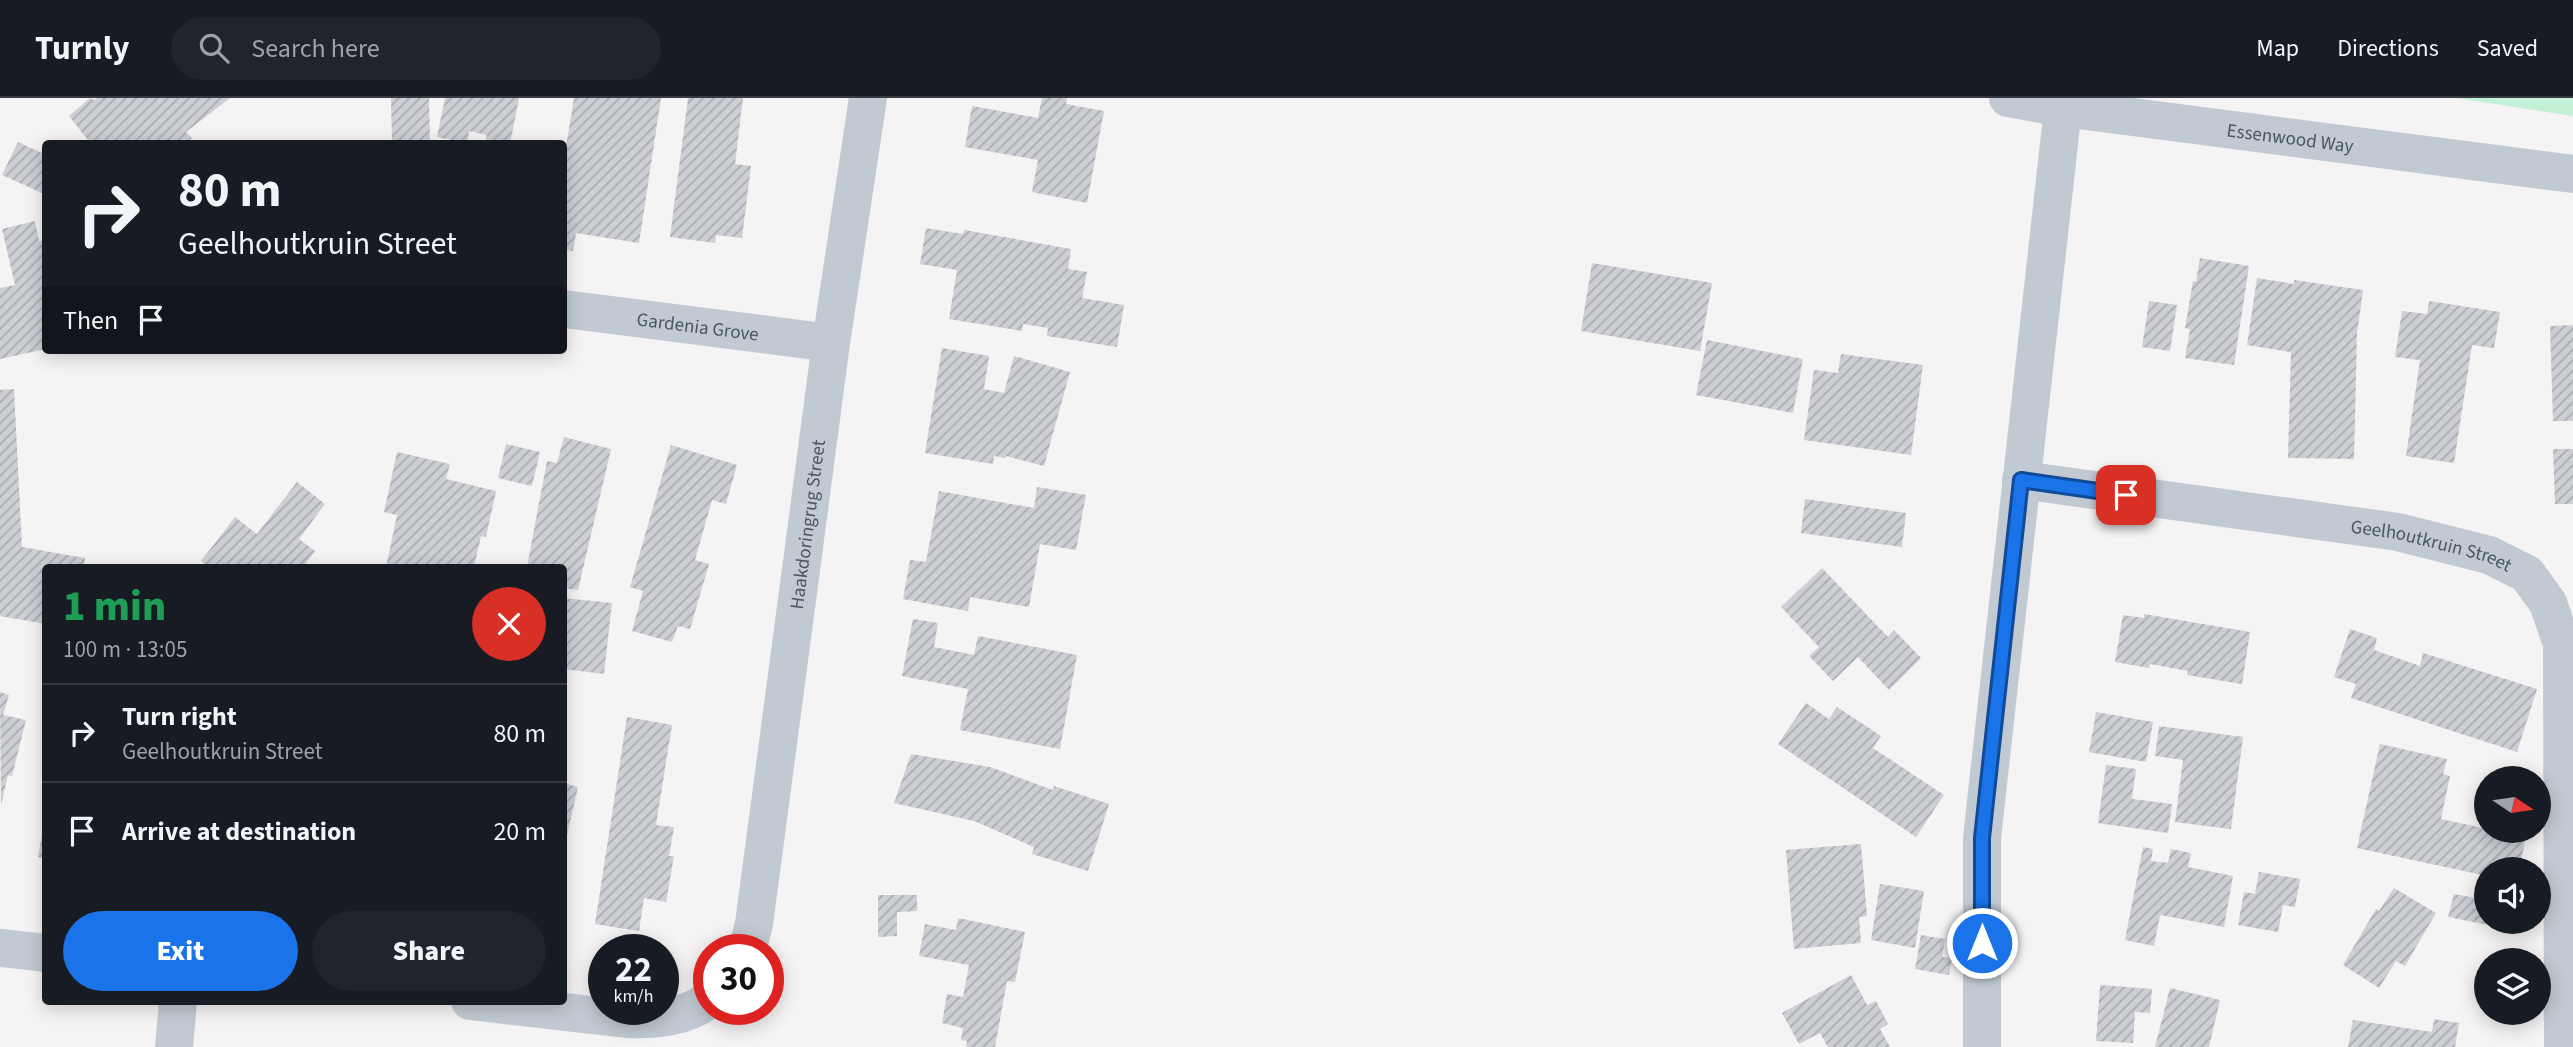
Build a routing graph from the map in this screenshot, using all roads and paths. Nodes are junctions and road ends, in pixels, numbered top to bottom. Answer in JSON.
{"nodes":[{"id":1,"x":868,"y":98,"type":"edge"},
{"id":2,"x":2008,"y":98,"type":"edge"},
{"id":3,"x":2063,"y":108,"type":"junction"},
{"id":4,"x":2573,"y":174,"type":"edge"},
{"id":5,"x":567,"y":309,"type":"edge"},
{"id":6,"x":831,"y":343,"type":"junction"},
{"id":7,"x":2021,"y":480,"type":"junction"},
{"id":8,"x":750,"y":934,"type":"edge"},
{"id":9,"x":0,"y":948,"type":"edge"},
{"id":10,"x":42,"y":953,"type":"edge"},
{"id":11,"x":178,"y":1005,"type":"edge"},
{"id":12,"x":505,"y":1005,"type":"edge"},
{"id":13,"x":693,"y":1009,"type":"edge"},
{"id":14,"x":174,"y":1047,"type":"edge"},
{"id":15,"x":1982,"y":1047,"type":"edge"},
{"id":16,"x":2563,"y":1047,"type":"edge"}],
"edges":[{"from":1,"to":6,"type":"street","name":"Haakdoringrug Street"},
{"from":2,"to":3,"type":"street","name":"Essenwood Way"},
{"from":3,"to":4,"type":"street","name":"Essenwood Way"},
{"from":3,"to":7,"type":"street"},
{"from":5,"to":6,"type":"street","name":"Gardenia Grove"},
{"from":6,"to":8,"type":"street","name":"Haakdoringrug Street"},
{"from":7,"to":15,"type":"street"},
{"from":7,"to":16,"type":"street","name":"Geelhoutkruin Street"},
{"from":9,"to":10,"type":"street"},
{"from":11,"to":14,"type":"street"},
{"from":12,"to":13,"type":"street"}]}
